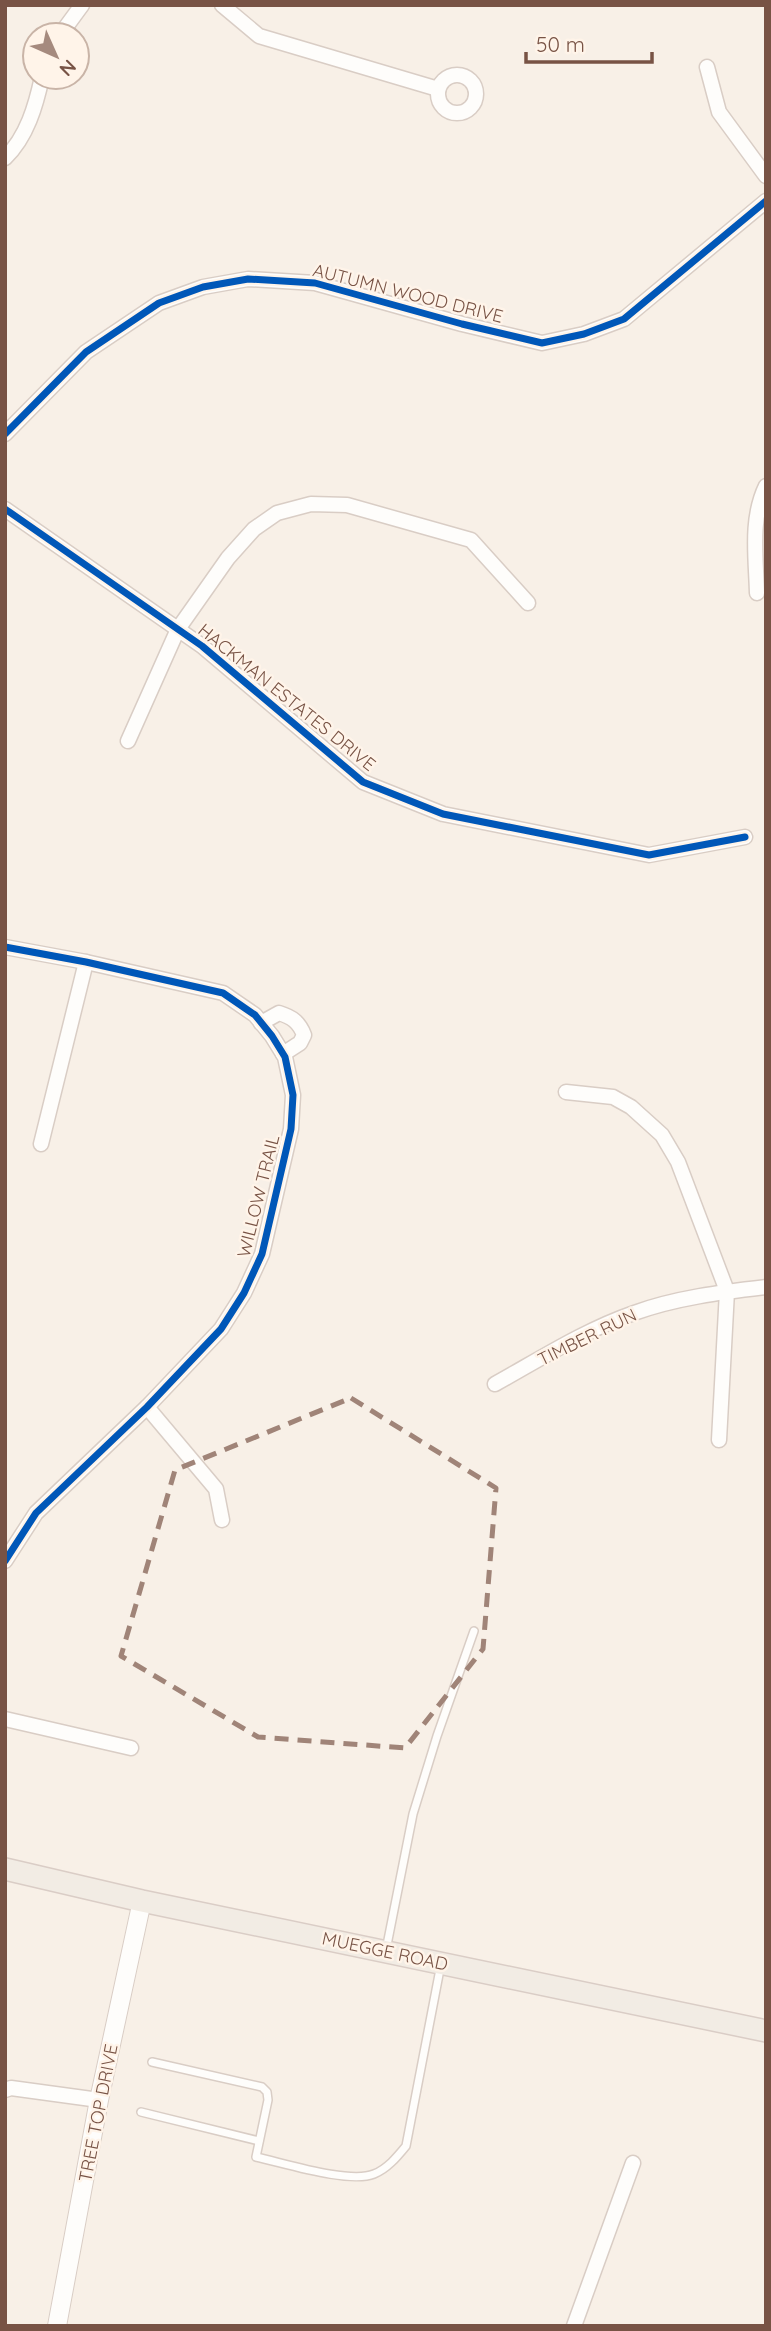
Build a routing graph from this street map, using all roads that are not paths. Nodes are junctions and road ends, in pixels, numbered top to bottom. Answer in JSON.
{"nodes":[{"id":1,"x":82,"y":5,"type":"edge"},
{"id":2,"x":222,"y":5,"type":"edge"},
{"id":3,"x":70,"y":21,"type":"edge"},
{"id":4,"x":707,"y":67,"type":"dead end"},
{"id":5,"x":438,"y":89,"type":"dead end"},
{"id":6,"x":39,"y":91,"type":"edge"},
{"id":7,"x":5,"y":158,"type":"edge"},
{"id":8,"x":766,"y":176,"type":"edge"},
{"id":9,"x":766,"y":201,"type":"edge"},
{"id":10,"x":5,"y":434,"type":"edge"},
{"id":11,"x":766,"y":486,"type":"edge"},
{"id":12,"x":5,"y":509,"type":"edge"},
{"id":13,"x":757,"y":593,"type":"dead end"},
{"id":14,"x":528,"y":603,"type":"dead end"},
{"id":15,"x":178,"y":629,"type":"junction"},
{"id":16,"x":128,"y":741,"type":"dead end"},
{"id":17,"x":744,"y":837,"type":"dead end"},
{"id":18,"x":5,"y":947,"type":"edge"},
{"id":19,"x":86,"y":962,"type":"junction"},
{"id":20,"x":261,"y":1023,"type":"junction"},
{"id":21,"x":283,"y":1054,"type":"junction"},
{"id":22,"x":566,"y":1092,"type":"dead end"},
{"id":23,"x":41,"y":1144,"type":"dead end"},
{"id":24,"x":766,"y":1287,"type":"edge"},
{"id":25,"x":727,"y":1291,"type":"junction"},
{"id":26,"x":495,"y":1384,"type":"dead end"},
{"id":27,"x":147,"y":1407,"type":"junction"},
{"id":28,"x":719,"y":1440,"type":"dead end"},
{"id":29,"x":222,"y":1520,"type":"dead end"},
{"id":30,"x":5,"y":1561,"type":"edge"},
{"id":31,"x":474,"y":1631,"type":"dead end"},
{"id":32,"x":5,"y":1718,"type":"edge"},
{"id":33,"x":131,"y":1748,"type":"dead end"},
{"id":34,"x":5,"y":1869,"type":"edge"},
{"id":35,"x":142,"y":1901,"type":"junction"},
{"id":36,"x":386,"y":1952,"type":"junction"},
{"id":37,"x":441,"y":1963,"type":"junction"},
{"id":38,"x":766,"y":2031,"type":"edge"},
{"id":39,"x":152,"y":2062,"type":"dead end"},
{"id":40,"x":5,"y":2090,"type":"edge"},
{"id":41,"x":99,"y":2100,"type":"junction"},
{"id":42,"x":141,"y":2112,"type":"dead end"},
{"id":43,"x":259,"y":2141,"type":"junction"},
{"id":44,"x":633,"y":2163,"type":"dead end"},
{"id":45,"x":57,"y":2326,"type":"edge"},
{"id":46,"x":574,"y":2326,"type":"edge"}],
"edges":[{"from":1,"to":3,"type":"street"},
{"from":2,"to":5,"type":"street"},
{"from":4,"to":8,"type":"street"},
{"from":6,"to":7,"type":"street"},
{"from":9,"to":10,"type":"street","name":"AUTUMN WOOD DRIVE"},
{"from":11,"to":13,"type":"street"},
{"from":12,"to":15,"type":"street","name":"HACKMAN ESTATES DRIVE"},
{"from":14,"to":15,"type":"street"},
{"from":15,"to":16,"type":"street"},
{"from":15,"to":17,"type":"street","name":"HACKMAN ESTATES DRIVE"},
{"from":18,"to":19,"type":"street","name":"WILLOW TRAIL"},
{"from":19,"to":20,"type":"street","name":"WILLOW TRAIL"},
{"from":19,"to":23,"type":"street"},
{"from":20,"to":21,"type":"street","name":"WILLOW TRAIL"},
{"from":20,"to":21,"type":"street"},
{"from":21,"to":27,"type":"street","name":"WILLOW TRAIL"},
{"from":22,"to":25,"type":"street"},
{"from":24,"to":25,"type":"street","name":"TIMBER RUN"},
{"from":25,"to":26,"type":"street","name":"TIMBER RUN"},
{"from":25,"to":28,"type":"street"},
{"from":27,"to":29,"type":"street"},
{"from":27,"to":30,"type":"street","name":"WILLOW TRAIL"},
{"from":31,"to":36,"type":"lane"},
{"from":32,"to":33,"type":"street"},
{"from":34,"to":35,"type":"main road","name":"MUEGGE ROAD"},
{"from":35,"to":36,"type":"main road","name":"MUEGGE ROAD"},
{"from":35,"to":41,"type":"street","name":"TREE TOP DRIVE"},
{"from":36,"to":37,"type":"main road","name":"MUEGGE ROAD"},
{"from":37,"to":38,"type":"main road","name":"MUEGGE ROAD"},
{"from":37,"to":43,"type":"lane"},
{"from":39,"to":43,"type":"lane"},
{"from":40,"to":41,"type":"street"},
{"from":41,"to":45,"type":"street","name":"TREE TOP DRIVE"},
{"from":42,"to":43,"type":"lane"},
{"from":44,"to":46,"type":"street"}]}
